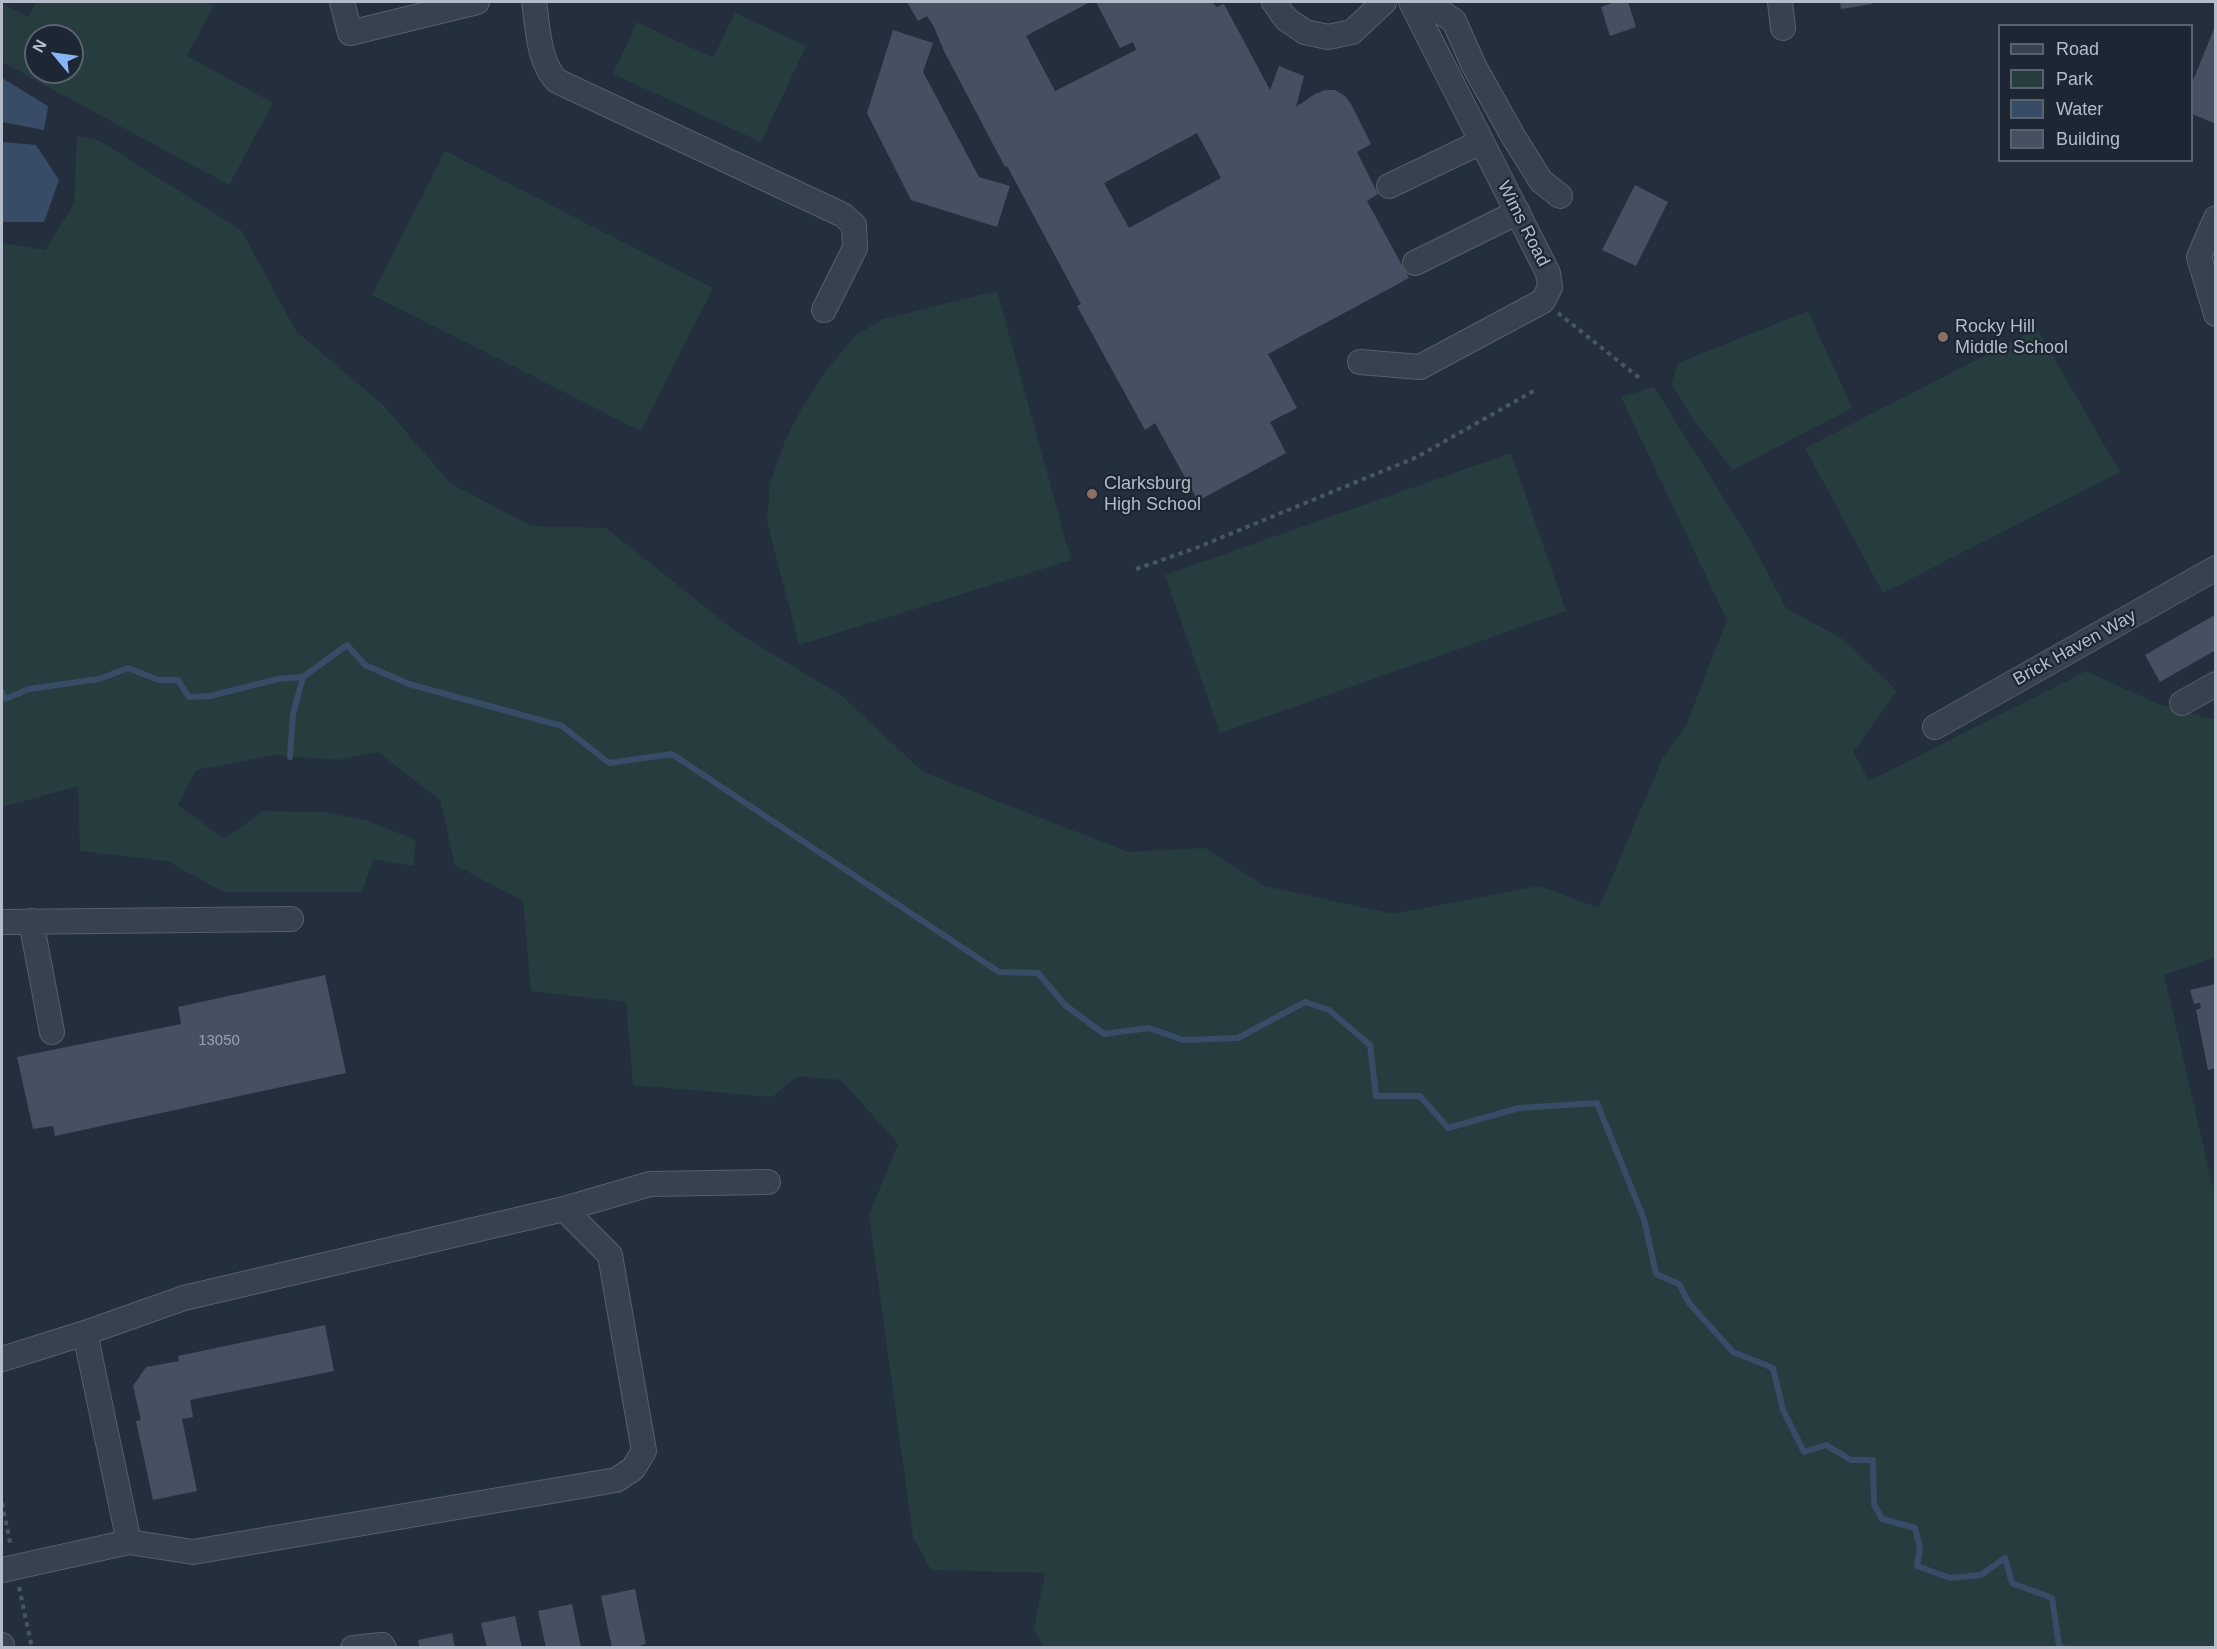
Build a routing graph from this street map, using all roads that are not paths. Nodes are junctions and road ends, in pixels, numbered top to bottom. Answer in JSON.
{"nodes":[{"id":1,"x":342,"y":2,"type":"edge"},
{"id":2,"x":477,"y":2,"type":"edge"},
{"id":3,"x":534,"y":2,"type":"edge"},
{"id":4,"x":1274,"y":2,"type":"edge"},
{"id":5,"x":1384,"y":2,"type":"edge"},
{"id":6,"x":1411,"y":2,"type":"edge"},
{"id":7,"x":1426,"y":2,"type":"edge"},
{"id":8,"x":1780,"y":2,"type":"edge"},
{"id":9,"x":1783,"y":28,"type":"dead end"},
{"id":10,"x":1481,"y":142,"type":"junction"},
{"id":11,"x":1389,"y":186,"type":"dead end"},
{"id":12,"x":1560,"y":196,"type":"dead end"},
{"id":13,"x":1518,"y":213,"type":"junction"},
{"id":14,"x":2214,"y":228,"type":"edge"},
{"id":15,"x":1415,"y":263,"type":"dead end"},
{"id":16,"x":824,"y":310,"type":"dead end"},
{"id":17,"x":2216,"y":314,"type":"edge"},
{"id":18,"x":1359,"y":362,"type":"dead end"},
{"id":19,"x":2216,"y":568,"type":"edge"},
{"id":20,"x":2216,"y":684,"type":"edge"},
{"id":21,"x":2182,"y":703,"type":"dead end"},
{"id":22,"x":1935,"y":727,"type":"dead end"},
{"id":23,"x":291,"y":920,"type":"dead end"},
{"id":24,"x":31,"y":921,"type":"junction"},
{"id":25,"x":2,"y":922,"type":"edge"},
{"id":26,"x":52,"y":1032,"type":"dead end"},
{"id":27,"x":768,"y":1182,"type":"dead end"},
{"id":28,"x":564,"y":1209,"type":"junction"},
{"id":29,"x":85,"y":1333,"type":"junction"},
{"id":30,"x":2,"y":1359,"type":"edge"},
{"id":31,"x":129,"y":1542,"type":"junction"},
{"id":32,"x":2,"y":1570,"type":"edge"},
{"id":33,"x":383,"y":1646,"type":"edge"},
{"id":34,"x":353,"y":1647,"type":"edge"}],
"edges":[{"from":1,"to":2,"type":"street"},
{"from":3,"to":16,"type":"street"},
{"from":4,"to":5,"type":"street"},
{"from":6,"to":10,"type":"street","name":"Wims Road"},
{"from":7,"to":12,"type":"street"},
{"from":8,"to":9,"type":"street"},
{"from":10,"to":11,"type":"street"},
{"from":10,"to":13,"type":"street","name":"Wims Road"},
{"from":13,"to":15,"type":"street"},
{"from":13,"to":18,"type":"street","name":"Wims Road"},
{"from":14,"to":17,"type":"street"},
{"from":19,"to":22,"type":"street","name":"Brick Haven Way"},
{"from":20,"to":21,"type":"street"},
{"from":23,"to":24,"type":"street"},
{"from":24,"to":25,"type":"street"},
{"from":24,"to":26,"type":"street"},
{"from":27,"to":28,"type":"street"},
{"from":28,"to":29,"type":"street"},
{"from":28,"to":31,"type":"street"},
{"from":29,"to":30,"type":"street"},
{"from":29,"to":31,"type":"street"},
{"from":31,"to":32,"type":"street"},
{"from":33,"to":34,"type":"street"}]}
